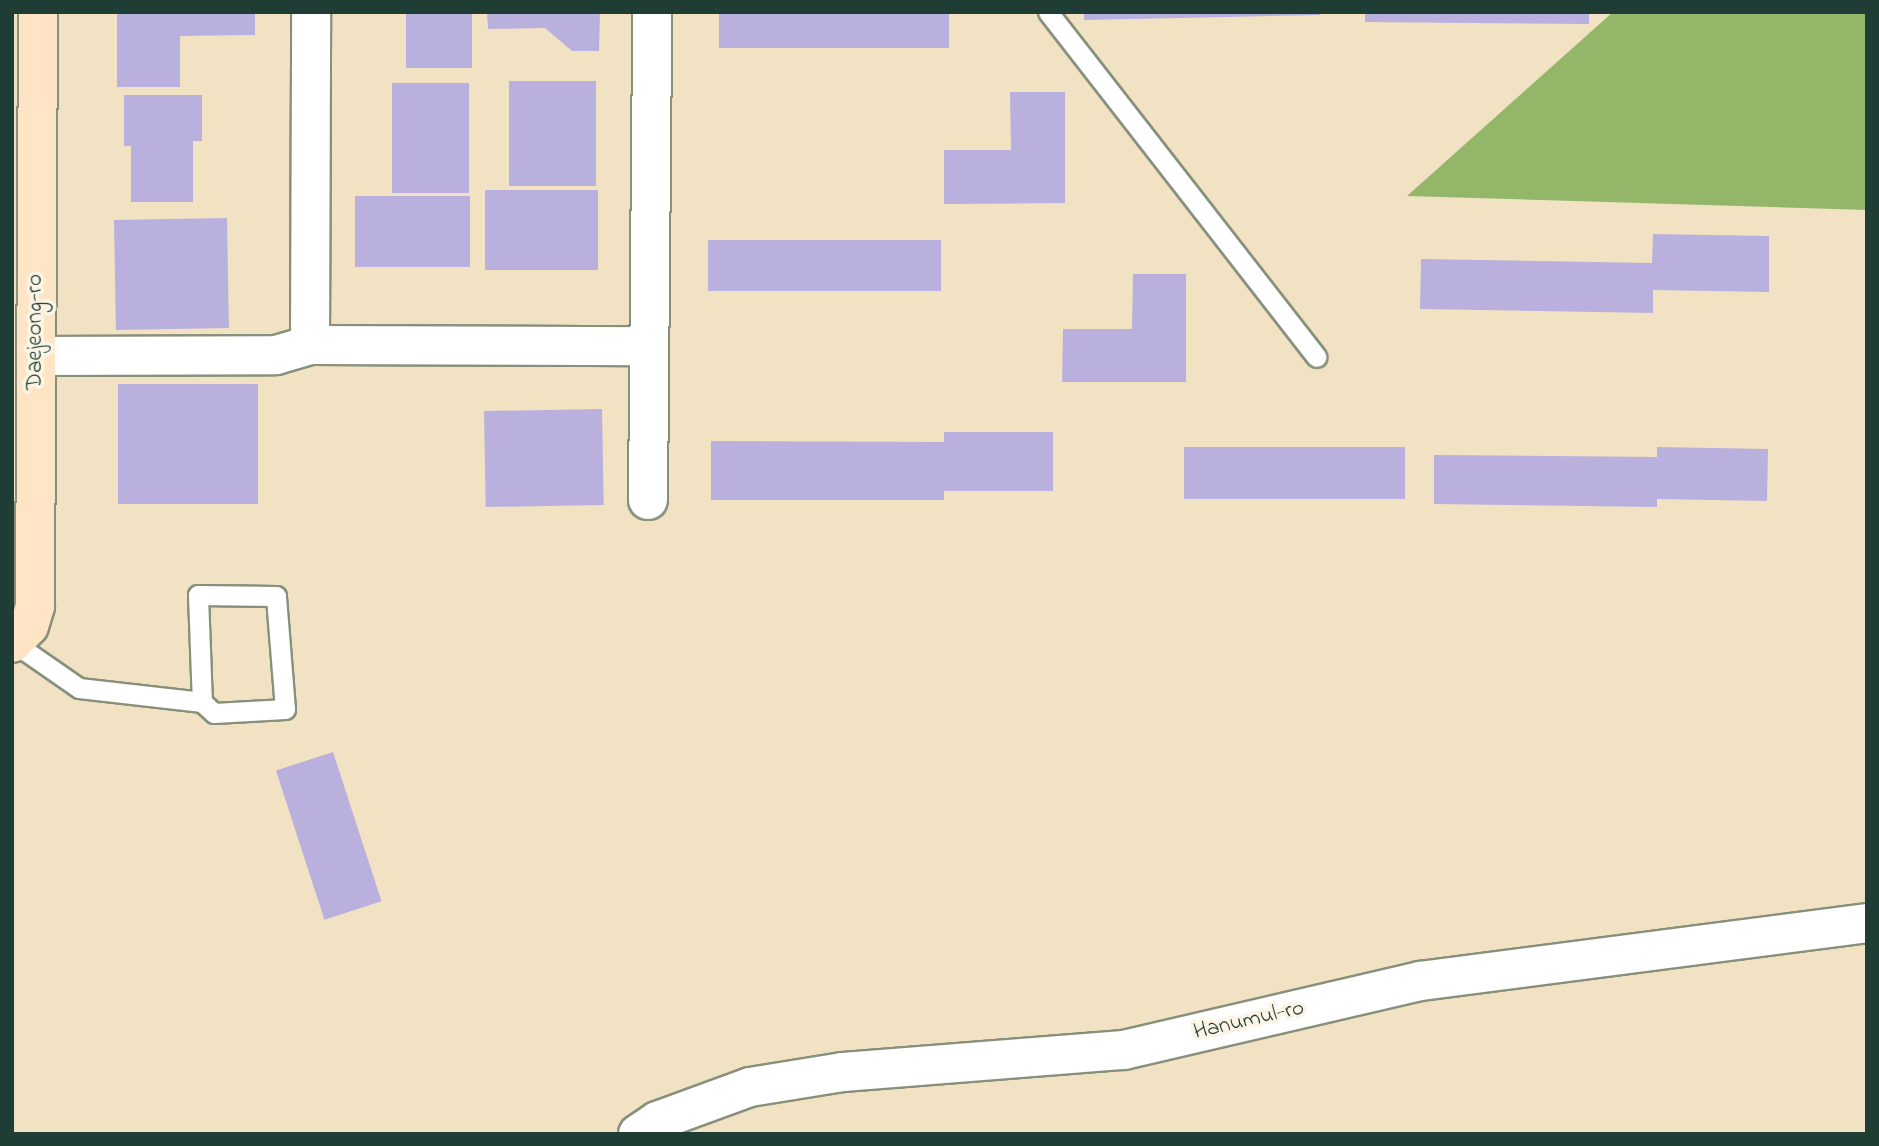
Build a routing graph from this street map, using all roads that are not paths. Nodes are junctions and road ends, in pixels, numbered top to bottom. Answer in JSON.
{"nodes":[{"id":1,"x":38,"y":12,"type":"edge"},
{"id":2,"x":311,"y":12,"type":"edge"},
{"id":3,"x":652,"y":12,"type":"edge"},
{"id":4,"x":1048,"y":12,"type":"edge"},
{"id":5,"x":24,"y":207,"type":"edge"},
{"id":6,"x":310,"y":345,"type":"junction"},
{"id":7,"x":649,"y":346,"type":"junction"},
{"id":8,"x":36,"y":356,"type":"junction"},
{"id":9,"x":1317,"y":357,"type":"dead end"},
{"id":10,"x":648,"y":500,"type":"dead end"},
{"id":11,"x":13,"y":643,"type":"edge"},
{"id":12,"x":202,"y":702,"type":"junction"},
{"id":13,"x":1867,"y":923,"type":"edge"},
{"id":14,"x":638,"y":1134,"type":"edge"}],
"edges":[{"from":1,"to":5,"type":"street","name":"Daejeong-ro"},
{"from":2,"to":6,"type":"street"},
{"from":3,"to":7,"type":"street"},
{"from":4,"to":9,"type":"lane"},
{"from":5,"to":8,"type":"street","name":"Daejeong-ro"},
{"from":6,"to":7,"type":"street"},
{"from":6,"to":8,"type":"street"},
{"from":7,"to":10,"type":"street"},
{"from":8,"to":11,"type":"street","name":"Daejeong-ro"},
{"from":11,"to":12,"type":"lane"},
{"from":12,"to":12,"type":"lane"},
{"from":13,"to":14,"type":"street","name":"Hanumul-ro"}]}
